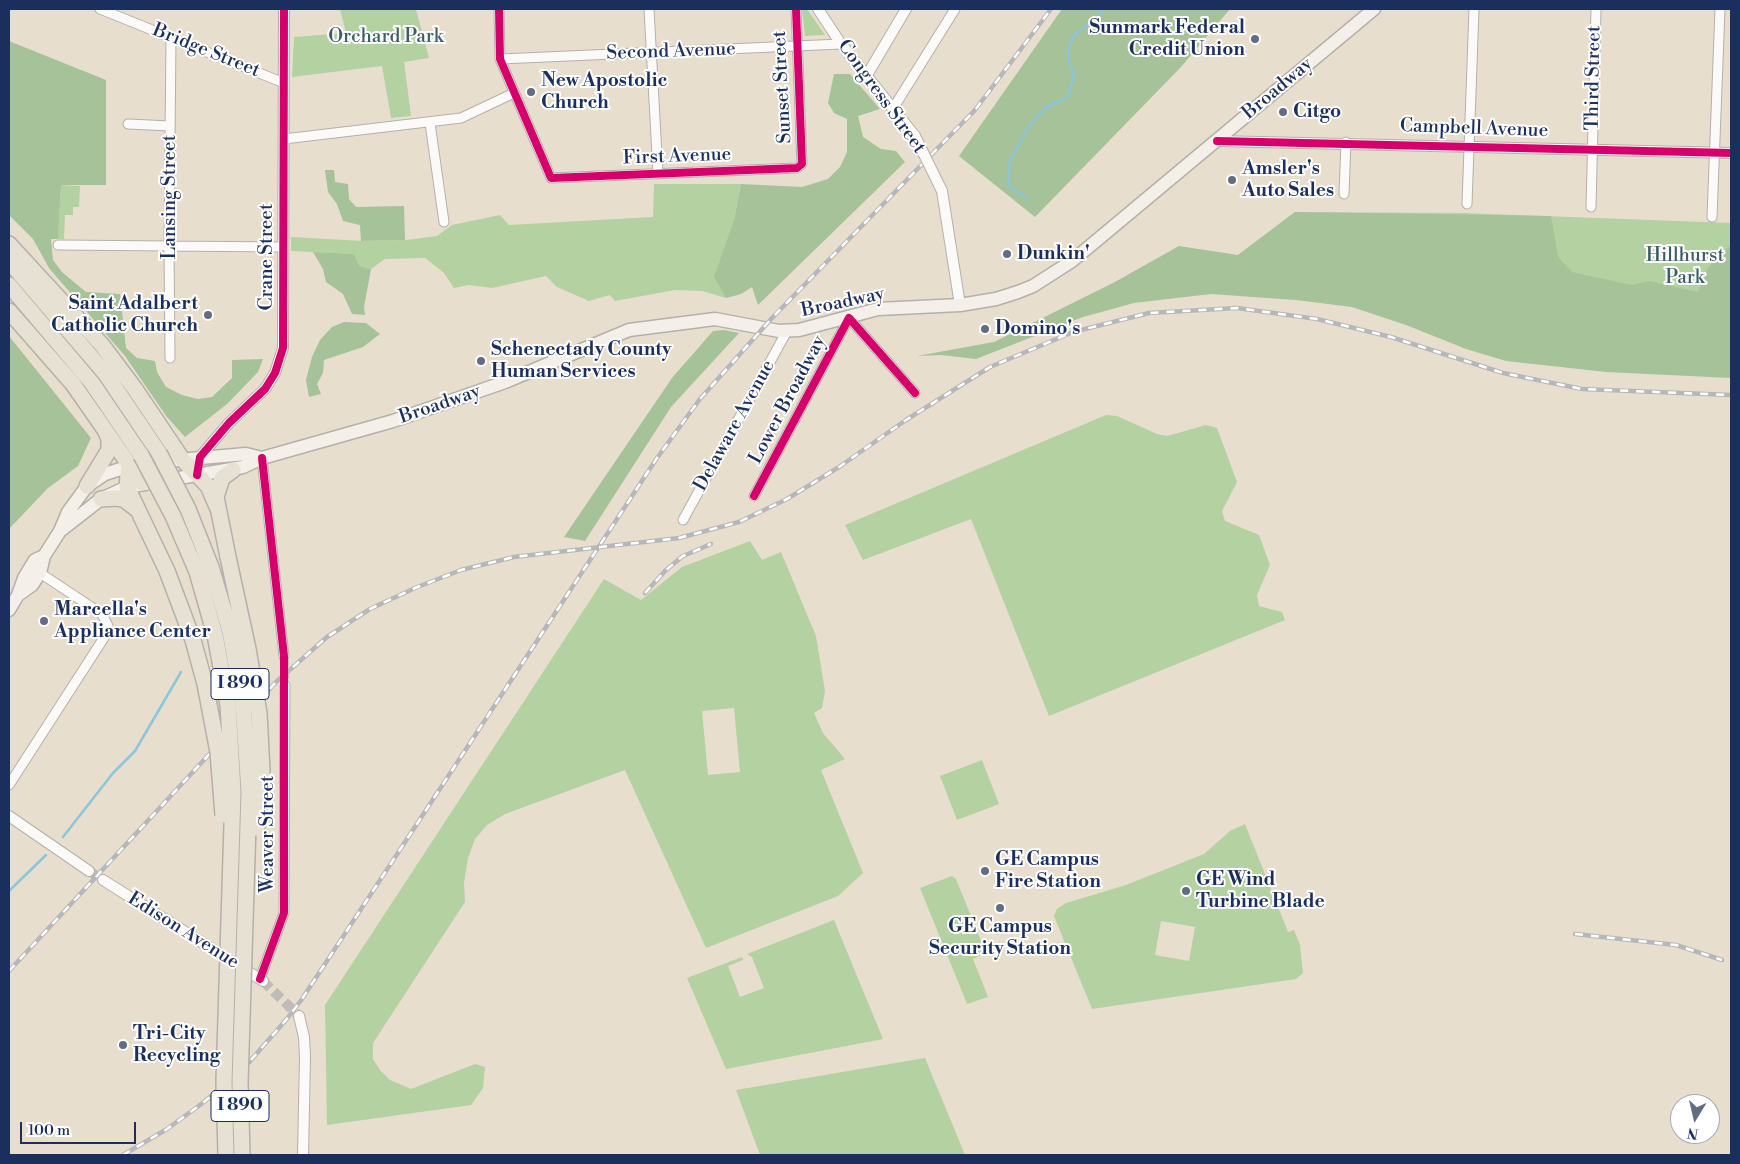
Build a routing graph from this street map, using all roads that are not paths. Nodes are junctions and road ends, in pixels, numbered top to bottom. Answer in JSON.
{"nodes":[{"id":1,"x":100,"y":9,"type":"edge"},
{"id":2,"x":284,"y":9,"type":"edge"},
{"id":3,"x":499,"y":9,"type":"edge"},
{"id":4,"x":649,"y":9,"type":"edge"},
{"id":5,"x":796,"y":9,"type":"edge"},
{"id":6,"x":818,"y":9,"type":"edge"},
{"id":7,"x":906,"y":9,"type":"edge"},
{"id":8,"x":955,"y":9,"type":"edge"},
{"id":9,"x":1474,"y":9,"type":"edge"},
{"id":10,"x":1596,"y":9,"type":"edge"},
{"id":11,"x":1720,"y":9,"type":"edge"},
{"id":12,"x":1372,"y":10,"type":"edge"},
{"id":13,"x":172,"y":37,"type":"junction"},
{"id":14,"x":841,"y":44,"type":"junction"},
{"id":15,"x":797,"y":46,"type":"junction"},
{"id":16,"x":652,"y":52,"type":"junction"},
{"id":17,"x":500,"y":59,"type":"junction"},
{"id":18,"x":867,"y":75,"type":"junction"},
{"id":19,"x":284,"y":83,"type":"junction"},
{"id":20,"x":514,"y":93,"type":"junction"},
{"id":21,"x":894,"y":108,"type":"junction"},
{"id":22,"x":430,"y":123,"type":"junction"},
{"id":23,"x":128,"y":124,"type":"dead end"},
{"id":24,"x":170,"y":126,"type":"junction"},
{"id":25,"x":284,"y":140,"type":"junction"},
{"id":26,"x":1217,"y":141,"type":"junction"},
{"id":27,"x":1346,"y":142,"type":"junction"},
{"id":28,"x":1469,"y":145,"type":"junction"},
{"id":29,"x":1593,"y":149,"type":"junction"},
{"id":30,"x":1716,"y":152,"type":"junction"},
{"id":31,"x":1731,"y":153,"type":"edge"},
{"id":32,"x":802,"y":164,"type":"joint"},
{"id":33,"x":658,"y":174,"type":"junction"},
{"id":34,"x":1344,"y":194,"type":"dead end"},
{"id":35,"x":1467,"y":204,"type":"dead end"},
{"id":36,"x":1591,"y":207,"type":"dead end"},
{"id":37,"x":1712,"y":217,"type":"dead end"},
{"id":38,"x":444,"y":222,"type":"dead end"},
{"id":39,"x":9,"y":244,"type":"edge"},
{"id":40,"x":58,"y":245,"type":"dead end"},
{"id":41,"x":169,"y":247,"type":"junction"},
{"id":42,"x":282,"y":247,"type":"junction"},
{"id":43,"x":9,"y":260,"type":"edge"},
{"id":44,"x":9,"y":285,"type":"edge"},
{"id":45,"x":960,"y":304,"type":"junction"},
{"id":46,"x":9,"y":311,"type":"edge"},
{"id":47,"x":849,"y":318,"type":"junction"},
{"id":48,"x":787,"y":331,"type":"junction"},
{"id":49,"x":170,"y":358,"type":"dead end"},
{"id":50,"x":915,"y":393,"type":"dead end"},
{"id":51,"x":99,"y":420,"type":"junction"},
{"id":52,"x":200,"y":457,"type":"junction"},
{"id":53,"x":262,"y":458,"type":"junction"},
{"id":54,"x":182,"y":459,"type":"junction"},
{"id":55,"x":129,"y":464,"type":"junction"},
{"id":56,"x":233,"y":470,"type":"junction"},
{"id":57,"x":197,"y":475,"type":"junction"},
{"id":58,"x":142,"y":483,"type":"junction"},
{"id":59,"x":87,"y":486,"type":"junction"},
{"id":60,"x":127,"y":487,"type":"junction"},
{"id":61,"x":754,"y":496,"type":"dead end"},
{"id":62,"x":101,"y":499,"type":"junction"},
{"id":63,"x":218,"y":509,"type":"junction"},
{"id":64,"x":139,"y":511,"type":"junction"},
{"id":65,"x":683,"y":520,"type":"dead end"},
{"id":66,"x":60,"y":531,"type":"junction"},
{"id":67,"x":44,"y":556,"type":"junction"},
{"id":68,"x":40,"y":573,"type":"junction"},
{"id":69,"x":18,"y":595,"type":"junction"},
{"id":70,"x":9,"y":610,"type":"edge"},
{"id":71,"x":284,"y":656,"type":"tunnel mouth"},
{"id":72,"x":285,"y":685,"type":"tunnel mouth"},
{"id":73,"x":9,"y":785,"type":"edge"},
{"id":74,"x":9,"y":816,"type":"edge"},
{"id":75,"x":90,"y":871,"type":"tunnel mouth"},
{"id":76,"x":103,"y":880,"type":"tunnel mouth"},
{"id":77,"x":229,"y":928,"type":"junction"},
{"id":78,"x":245,"y":929,"type":"junction"},
{"id":79,"x":262,"y":980,"type":"joint"},
{"id":80,"x":299,"y":1016,"type":"tunnel mouth"},
{"id":81,"x":303,"y":1154,"type":"edge"},
{"id":82,"x":226,"y":1155,"type":"edge"},
{"id":83,"x":242,"y":1155,"type":"edge"}],
"edges":[{"from":1,"to":13,"type":"street","name":"Bridge Street"},
{"from":2,"to":19,"type":"street","name":"Crane Street"},
{"from":3,"to":17,"type":"street"},
{"from":4,"to":16,"type":"street"},
{"from":5,"to":15,"type":"street","name":"Sunset Street"},
{"from":6,"to":14,"type":"street","name":"Congress Street"},
{"from":7,"to":18,"type":"street"},
{"from":8,"to":21,"type":"street"},
{"from":9,"to":28,"type":"street"},
{"from":10,"to":29,"type":"street","name":"Third Street"},
{"from":11,"to":30,"type":"street"},
{"from":12,"to":26,"type":"main road","name":"Broadway"},
{"from":13,"to":19,"type":"street","name":"Bridge Street"},
{"from":13,"to":24,"type":"street","name":"Lansing Street"},
{"from":14,"to":15,"type":"street","name":"Second Avenue"},
{"from":14,"to":18,"type":"street","name":"Congress Street"},
{"from":15,"to":16,"type":"street","name":"Second Avenue"},
{"from":15,"to":32,"type":"street","name":"Sunset Street"},
{"from":16,"to":17,"type":"street","name":"Second Avenue"},
{"from":16,"to":33,"type":"street"},
{"from":17,"to":20,"type":"street"},
{"from":18,"to":21,"type":"street","name":"Congress Street"},
{"from":19,"to":25,"type":"street","name":"Crane Street"},
{"from":20,"to":22,"type":"street"},
{"from":20,"to":33,"type":"street","name":"First Avenue"},
{"from":21,"to":45,"type":"street","name":"Congress Street","bridge":true},
{"from":22,"to":25,"type":"street"},
{"from":22,"to":38,"type":"street"},
{"from":23,"to":24,"type":"street"},
{"from":24,"to":41,"type":"street","name":"Lansing Street"},
{"from":25,"to":42,"type":"street","name":"Crane Street"},
{"from":26,"to":27,"type":"street","name":"Campbell Avenue"},
{"from":26,"to":45,"type":"main road","name":"Broadway"},
{"from":27,"to":28,"type":"street","name":"Campbell Avenue"},
{"from":27,"to":34,"type":"street"},
{"from":28,"to":29,"type":"street","name":"Campbell Avenue"},
{"from":28,"to":35,"type":"street"},
{"from":29,"to":30,"type":"street","name":"Campbell Avenue"},
{"from":29,"to":36,"type":"street","name":"Third Street"},
{"from":30,"to":31,"type":"street","name":"Campbell Avenue"},
{"from":30,"to":37,"type":"street"},
{"from":32,"to":33,"type":"street","name":"First Avenue"},
{"from":39,"to":54,"type":"highway"},
{"from":40,"to":41,"type":"street"},
{"from":41,"to":42,"type":"street"},
{"from":41,"to":49,"type":"street","name":"Lansing Street"},
{"from":42,"to":52,"type":"street","name":"Crane Street"},
{"from":43,"to":78,"type":"highway","number":"I 890","bridge":true},
{"from":44,"to":77,"type":"highway","number":"I 890","bridge":true},
{"from":45,"to":47,"type":"main road","name":"Broadway"},
{"from":46,"to":51,"type":"highway"},
{"from":47,"to":48,"type":"main road","name":"Broadway"},
{"from":47,"to":50,"type":"street"},
{"from":47,"to":61,"type":"street","name":"Lower Broadway"},
{"from":48,"to":53,"type":"main road","name":"Broadway"},
{"from":48,"to":65,"type":"street","name":"Delaware Avenue"},
{"from":51,"to":55,"type":"highway"},
{"from":51,"to":59,"type":"highway"},
{"from":52,"to":53,"type":"main road","name":"Broadway"},
{"from":52,"to":54,"type":"main road","name":"Broadway"},
{"from":52,"to":57,"type":"street"},
{"from":53,"to":56,"type":"main road","name":"Broadway"},
{"from":53,"to":71,"type":"street"},
{"from":54,"to":55,"type":"main road","name":"Broadway"},
{"from":54,"to":57,"type":"highway"},
{"from":55,"to":58,"type":"highway"},
{"from":55,"to":59,"type":"main road","name":"Broadway"},
{"from":55,"to":60,"type":"highway"},
{"from":56,"to":57,"type":"main road","name":"Broadway"},
{"from":56,"to":63,"type":"highway"},
{"from":57,"to":58,"type":"main road","name":"Broadway"},
{"from":57,"to":63,"type":"highway"},
{"from":58,"to":60,"type":"main road","name":"Broadway"},
{"from":59,"to":66,"type":"main road","name":"Broadway"},
{"from":60,"to":62,"type":"main road","name":"Broadway"},
{"from":60,"to":64,"type":"highway"},
{"from":62,"to":64,"type":"highway"},
{"from":62,"to":66,"type":"main road","name":"Broadway"},
{"from":63,"to":78,"type":"highway","bridge":true},
{"from":64,"to":77,"type":"highway","bridge":true},
{"from":66,"to":67,"type":"main road","name":"Broadway"},
{"from":67,"to":68,"type":"main road","name":"Broadway"},
{"from":67,"to":69,"type":"main road","name":"Broadway"},
{"from":68,"to":69,"type":"main road","name":"Broadway"},
{"from":68,"to":73,"type":"street"},
{"from":69,"to":70,"type":"main road","name":"Broadway"},
{"from":72,"to":79,"type":"street","name":"Weaver Street"},
{"from":74,"to":75,"type":"street"},
{"from":76,"to":79,"type":"street","name":"Edison Avenue"},
{"from":77,"to":82,"type":"highway","number":"I 890","bridge":true},
{"from":78,"to":83,"type":"highway","number":"I 890","bridge":true},
{"from":80,"to":81,"type":"street"}]}
